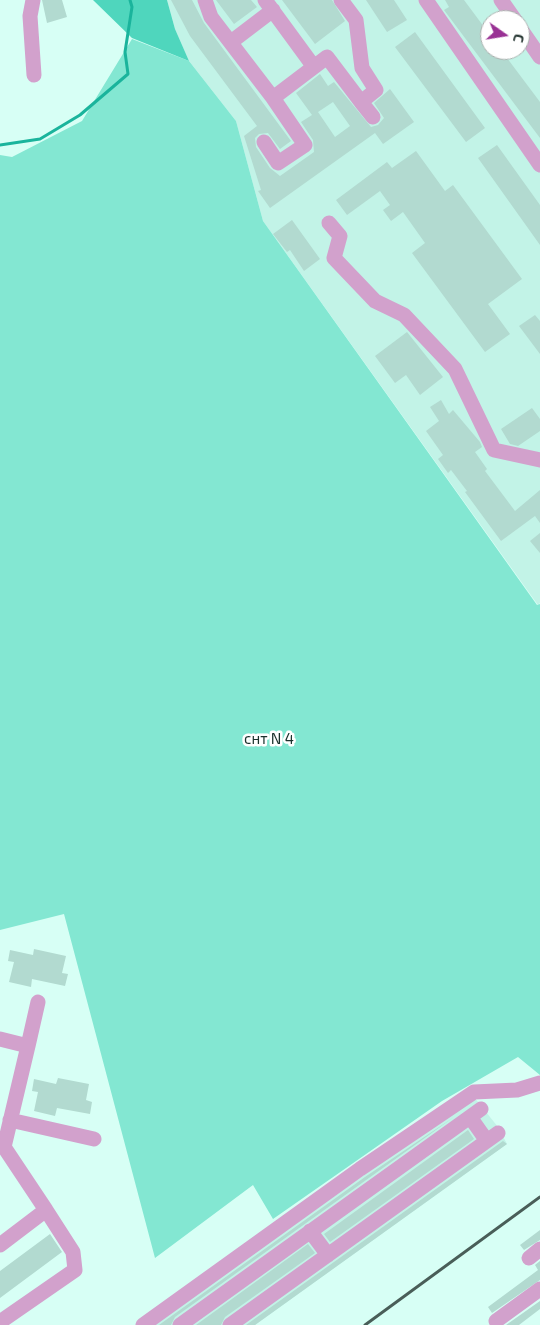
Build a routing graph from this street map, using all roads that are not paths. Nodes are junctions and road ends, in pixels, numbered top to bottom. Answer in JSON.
{"nodes":[{"id":1,"x":33,"y":0,"type":"edge"},
{"id":2,"x":205,"y":0,"type":"edge"},
{"id":3,"x":341,"y":0,"type":"edge"},
{"id":4,"x":426,"y":0,"type":"edge"},
{"id":5,"x":269,"y":5,"type":"edge"},
{"id":6,"x":231,"y":42,"type":"junction"},
{"id":7,"x":530,"y":42,"type":"edge"},
{"id":8,"x":540,"y":57,"type":"edge"},
{"id":9,"x":314,"y":67,"type":"junction"},
{"id":10,"x":34,"y":76,"type":"dead end"},
{"id":11,"x":274,"y":98,"type":"junction"},
{"id":12,"x":361,"y":102,"type":"junction"},
{"id":13,"x":373,"y":117,"type":"dead end"},
{"id":14,"x":264,"y":142,"type":"dead end"},
{"id":15,"x":540,"y":165,"type":"edge"},
{"id":16,"x":329,"y":223,"type":"dead end"},
{"id":17,"x":540,"y":460,"type":"edge"},
{"id":18,"x":38,"y":1002,"type":"dead end"},
{"id":19,"x":0,"y":1039,"type":"edge"},
{"id":20,"x":28,"y":1046,"type":"junction"},
{"id":21,"x":540,"y":1083,"type":"edge"},
{"id":22,"x":10,"y":1120,"type":"junction"},
{"id":23,"x":94,"y":1139,"type":"dead end"},
{"id":24,"x":46,"y":1210,"type":"junction"},
{"id":25,"x":310,"y":1231,"type":"junction"},
{"id":26,"x":0,"y":1245,"type":"edge"},
{"id":27,"x":328,"y":1255,"type":"junction"},
{"id":28,"x":540,"y":1288,"type":"edge"},
{"id":29,"x":496,"y":1320,"type":"dead end"},
{"id":30,"x":0,"y":1322,"type":"edge"},
{"id":31,"x":143,"y":1325,"type":"edge"},
{"id":32,"x":180,"y":1325,"type":"edge"},
{"id":33,"x":230,"y":1325,"type":"edge"}],
"edges":[{"from":1,"to":10,"type":"street"},
{"from":2,"to":6,"type":"street"},
{"from":3,"to":12,"type":"street"},
{"from":4,"to":15,"type":"street"},
{"from":5,"to":6,"type":"street"},
{"from":5,"to":9,"type":"street"},
{"from":6,"to":11,"type":"street"},
{"from":7,"to":8,"type":"street"},
{"from":9,"to":11,"type":"street"},
{"from":9,"to":12,"type":"street"},
{"from":11,"to":14,"type":"street"},
{"from":12,"to":13,"type":"street"},
{"from":16,"to":17,"type":"street"},
{"from":18,"to":20,"type":"street"},
{"from":19,"to":20,"type":"street"},
{"from":20,"to":22,"type":"street"},
{"from":21,"to":31,"type":"street"},
{"from":22,"to":23,"type":"street"},
{"from":22,"to":24,"type":"street"},
{"from":24,"to":26,"type":"street"},
{"from":24,"to":30,"type":"street"},
{"from":25,"to":27,"type":"street"},
{"from":25,"to":27,"type":"street"},
{"from":25,"to":32,"type":"street"},
{"from":27,"to":33,"type":"street"},
{"from":28,"to":29,"type":"street"}]}
